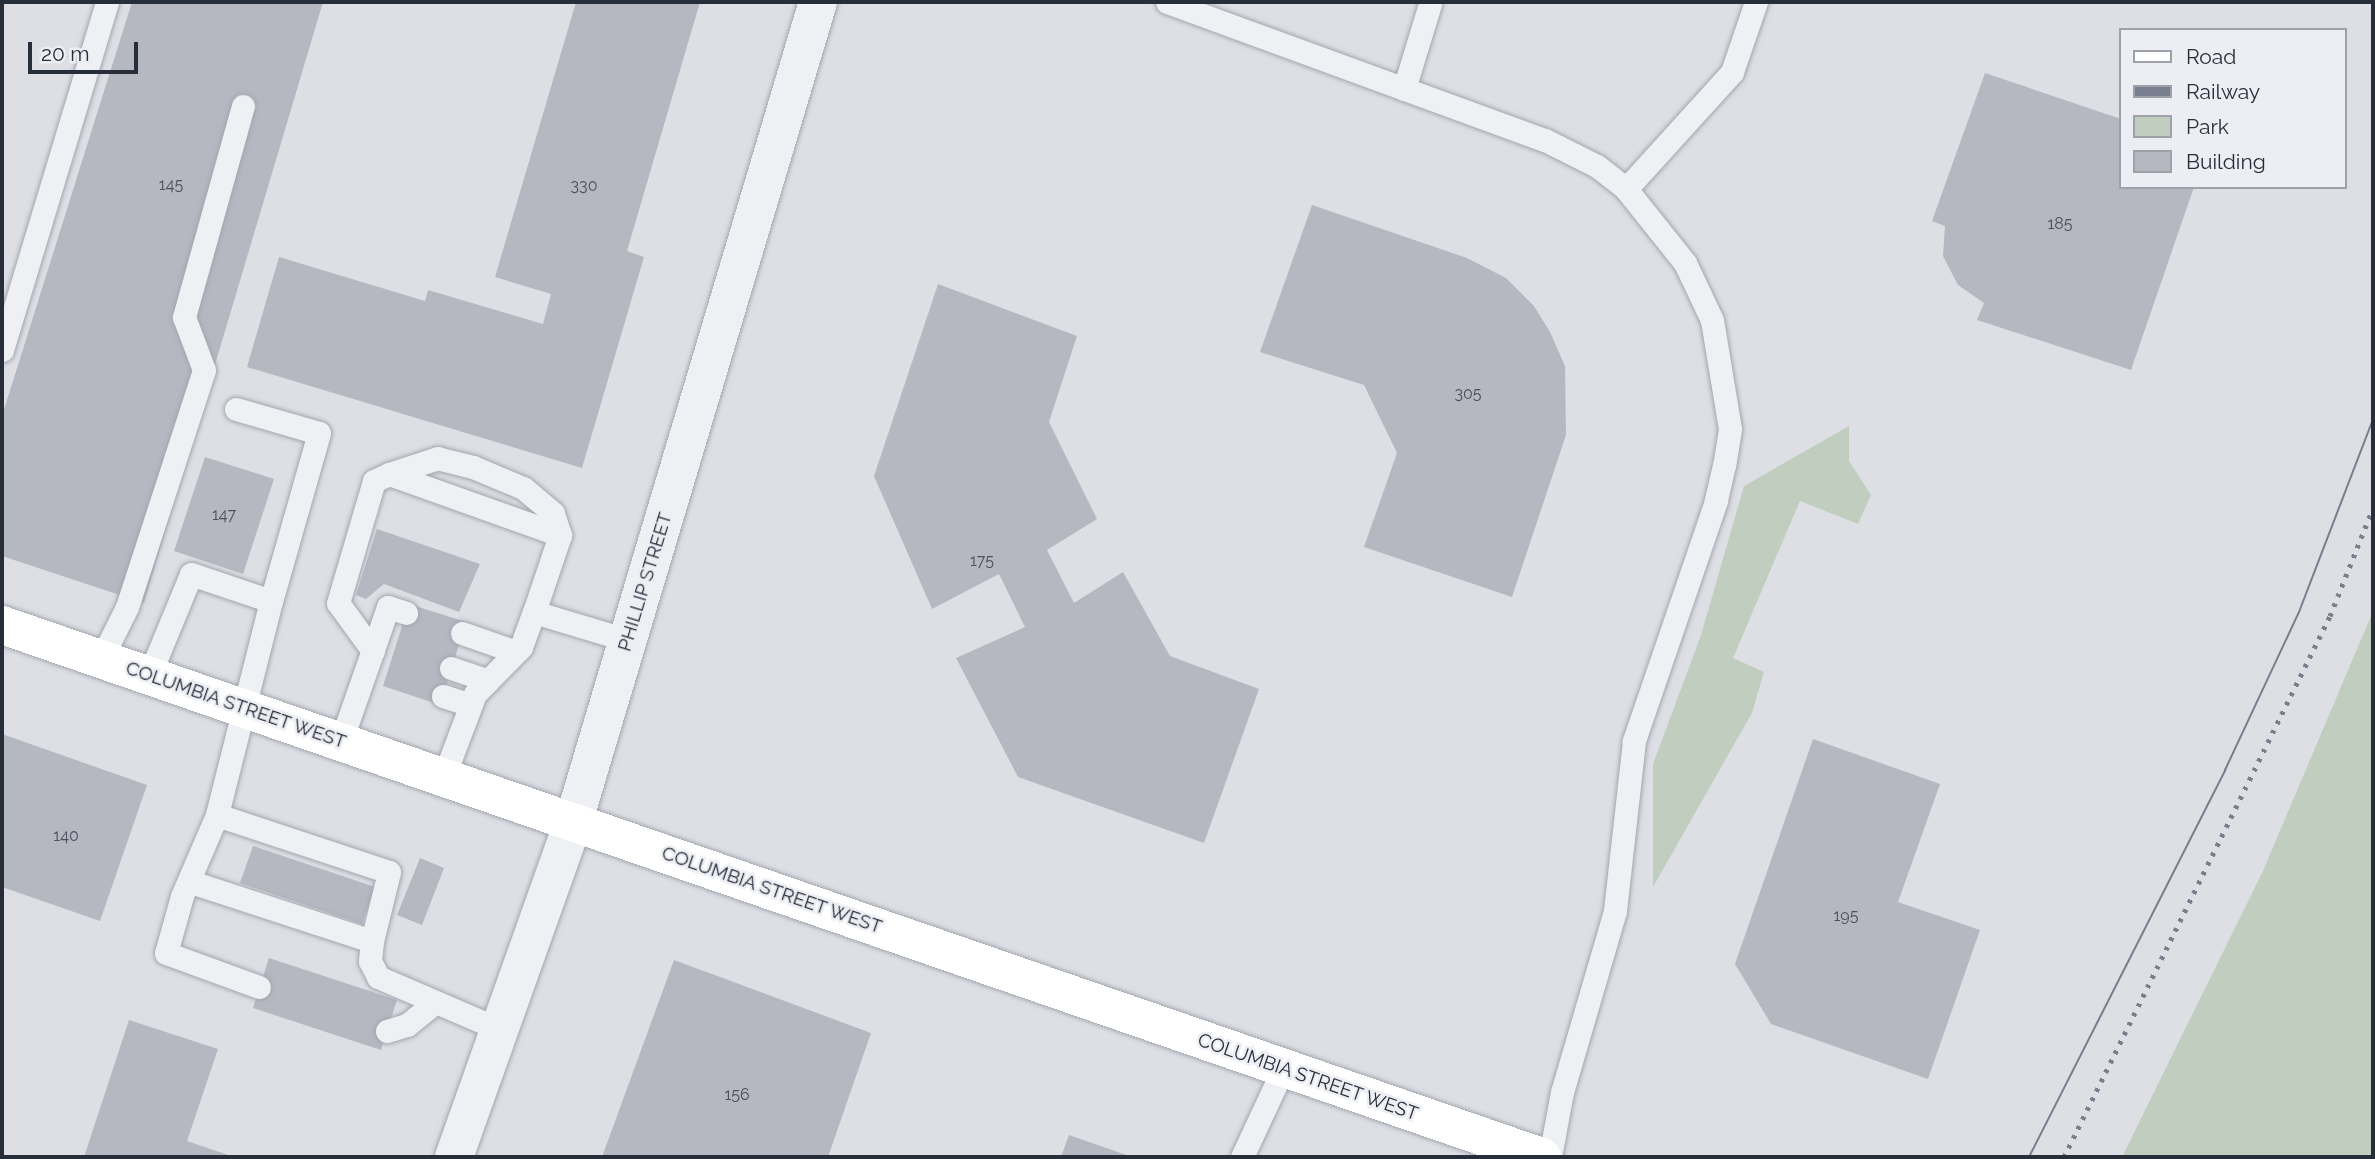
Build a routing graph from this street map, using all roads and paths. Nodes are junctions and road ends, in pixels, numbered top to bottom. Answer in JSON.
{"nodes":[{"id":1,"x":107,"y":2,"type":"edge"},
{"id":2,"x":818,"y":2,"type":"edge"},
{"id":3,"x":1167,"y":2,"type":"edge"},
{"id":4,"x":1756,"y":2,"type":"edge"},
{"id":5,"x":1430,"y":4,"type":"dead end"},
{"id":6,"x":1404,"y":89,"type":"junction"},
{"id":7,"x":243,"y":106,"type":"dead end"},
{"id":8,"x":1626,"y":189,"type":"junction"},
{"id":9,"x":2,"y":350,"type":"edge"},
{"id":10,"x":236,"y":409,"type":"dead end"},
{"id":11,"x":389,"y":474,"type":"junction"},
{"id":12,"x":560,"y":535,"type":"junction"},
{"id":13,"x":271,"y":601,"type":"junction"},
{"id":14,"x":534,"y":612,"type":"junction"},
{"id":15,"x":406,"y":613,"type":"dead end"},
{"id":16,"x":2,"y":625,"type":"edge"},
{"id":17,"x":462,"y":633,"type":"dead end"},
{"id":18,"x":627,"y":640,"type":"junction"},
{"id":19,"x":516,"y":652,"type":"junction"},
{"id":20,"x":380,"y":657,"type":"junction"},
{"id":21,"x":101,"y":659,"type":"junction"},
{"id":22,"x":451,"y":668,"type":"dead end"},
{"id":23,"x":149,"y":676,"type":"junction"},
{"id":24,"x":488,"y":681,"type":"junction"},
{"id":25,"x":443,"y":695,"type":"dead end"},
{"id":26,"x":471,"y":705,"type":"junction"},
{"id":27,"x":246,"y":709,"type":"junction"},
{"id":28,"x":341,"y":741,"type":"junction"},
{"id":29,"x":444,"y":776,"type":"junction"},
{"id":30,"x":217,"y":815,"type":"junction"},
{"id":31,"x":573,"y":820,"type":"junction"},
{"id":32,"x":191,"y":882,"type":"junction"},
{"id":33,"x":372,"y":941,"type":"junction"},
{"id":34,"x":260,"y":987,"type":"dead end"},
{"id":35,"x":434,"y":1003,"type":"junction"},
{"id":36,"x":499,"y":1029,"type":"junction"},
{"id":37,"x":387,"y":1031,"type":"dead end"},
{"id":38,"x":1283,"y":1069,"type":"junction"},
{"id":39,"x":454,"y":1157,"type":"edge"},
{"id":40,"x":1242,"y":1157,"type":"edge"},
{"id":41,"x":1542,"y":1157,"type":"edge"},
{"id":42,"x":1550,"y":1157,"type":"edge"}],
"edges":[{"from":1,"to":9,"type":"lane"},
{"from":2,"to":18,"type":"street","name":"PHILLIP STREET"},
{"from":3,"to":6,"type":"lane"},
{"from":4,"to":8,"type":"lane"},
{"from":5,"to":6,"type":"lane"},
{"from":6,"to":8,"type":"lane"},
{"from":7,"to":21,"type":"lane"},
{"from":8,"to":42,"type":"lane"},
{"from":10,"to":13,"type":"lane"},
{"from":11,"to":12,"type":"lane"},
{"from":11,"to":12,"type":"lane"},
{"from":11,"to":20,"type":"lane"},
{"from":12,"to":14,"type":"lane"},
{"from":13,"to":23,"type":"lane"},
{"from":13,"to":27,"type":"lane"},
{"from":14,"to":18,"type":"lane"},
{"from":14,"to":19,"type":"lane"},
{"from":15,"to":20,"type":"lane"},
{"from":16,"to":21,"type":"main road","name":"COLUMBIA STREET WEST"},
{"from":17,"to":19,"type":"lane"},
{"from":18,"to":31,"type":"street","name":"PHILLIP STREET"},
{"from":19,"to":24,"type":"lane"},
{"from":20,"to":28,"type":"lane"},
{"from":21,"to":23,"type":"main road","name":"COLUMBIA STREET WEST"},
{"from":22,"to":24,"type":"lane"},
{"from":23,"to":27,"type":"main road","name":"COLUMBIA STREET WEST"},
{"from":24,"to":26,"type":"lane"},
{"from":25,"to":26,"type":"lane"},
{"from":26,"to":29,"type":"lane"},
{"from":27,"to":28,"type":"main road","name":"COLUMBIA STREET WEST"},
{"from":27,"to":30,"type":"lane"},
{"from":28,"to":29,"type":"main road","name":"COLUMBIA STREET WEST"},
{"from":29,"to":31,"type":"main road","name":"COLUMBIA STREET WEST"},
{"from":30,"to":32,"type":"lane"},
{"from":30,"to":33,"type":"lane"},
{"from":31,"to":36,"type":"street","name":"PHILLIP STREET"},
{"from":31,"to":38,"type":"main road","name":"COLUMBIA STREET WEST"},
{"from":32,"to":33,"type":"lane"},
{"from":32,"to":34,"type":"lane"},
{"from":33,"to":35,"type":"lane"},
{"from":35,"to":36,"type":"lane"},
{"from":35,"to":37,"type":"lane"},
{"from":36,"to":39,"type":"street","name":"PHILLIP STREET"},
{"from":38,"to":40,"type":"lane"},
{"from":38,"to":41,"type":"main road","name":"COLUMBIA STREET WEST"}]}
